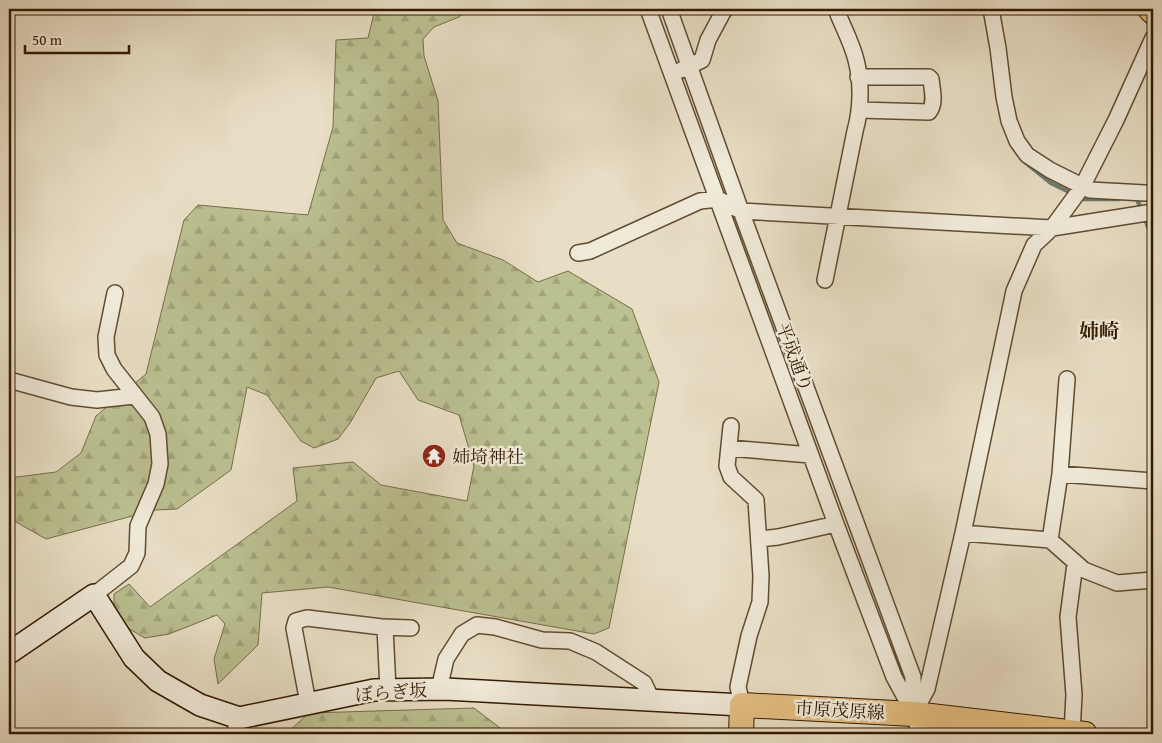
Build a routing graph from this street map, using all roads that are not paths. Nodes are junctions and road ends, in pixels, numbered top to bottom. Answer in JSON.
{"nodes":[{"id":1,"x":648,"y":9,"type":"edge"},
{"id":2,"x":669,"y":9,"type":"edge"},
{"id":3,"x":726,"y":9,"type":"edge"},
{"id":4,"x":836,"y":9,"type":"edge"},
{"id":5,"x":991,"y":9,"type":"edge"},
{"id":6,"x":1150,"y":9,"type":"edge"},
{"id":7,"x":1153,"y":12,"type":"edge"},
{"id":8,"x":1153,"y":38,"type":"edge"},
{"id":9,"x":690,"y":66,"type":"junction"},
{"id":10,"x":671,"y":74,"type":"junction"},
{"id":11,"x":858,"y":77,"type":"junction"},
{"id":12,"x":859,"y":110,"type":"junction"},
{"id":13,"x":1082,"y":187,"type":"junction"},
{"id":14,"x":1149,"y":189,"type":"edge"},
{"id":15,"x":718,"y":199,"type":"junction"},
{"id":16,"x":742,"y":211,"type":"junction"},
{"id":17,"x":1153,"y":214,"type":"edge"},
{"id":18,"x":838,"y":216,"type":"junction"},
{"id":19,"x":1052,"y":228,"type":"junction"},
{"id":20,"x":578,"y":253,"type":"dead end"},
{"id":21,"x":825,"y":280,"type":"dead end"},
{"id":22,"x":115,"y":293,"type":"dead end"},
{"id":23,"x":1066,"y":378,"type":"dead end"},
{"id":24,"x":9,"y":380,"type":"edge"},
{"id":25,"x":134,"y":396,"type":"junction"},
{"id":26,"x":731,"y":426,"type":"dead end"},
{"id":27,"x":729,"y":448,"type":"junction"},
{"id":28,"x":810,"y":455,"type":"junction"},
{"id":29,"x":1060,"y":474,"type":"junction"},
{"id":30,"x":1153,"y":481,"type":"edge"},
{"id":31,"x":836,"y":524,"type":"junction"},
{"id":32,"x":963,"y":533,"type":"junction"},
{"id":33,"x":760,"y":539,"type":"junction"},
{"id":34,"x":1050,"y":540,"type":"junction"},
{"id":35,"x":1075,"y":564,"type":"junction"},
{"id":36,"x":1153,"y":580,"type":"edge"},
{"id":37,"x":94,"y":595,"type":"junction"},
{"id":38,"x":385,"y":627,"type":"junction"},
{"id":39,"x":411,"y":628,"type":"dead end"},
{"id":40,"x":9,"y":654,"type":"edge"},
{"id":41,"x":438,"y":689,"type":"junction"},
{"id":42,"x":388,"y":690,"type":"junction"},
{"id":43,"x":652,"y":700,"type":"junction"},
{"id":44,"x":308,"y":703,"type":"junction"},
{"id":45,"x":742,"y":705,"type":"junction"},
{"id":46,"x":917,"y":724,"type":"edge"},
{"id":47,"x":237,"y":726,"type":"edge"},
{"id":48,"x":1069,"y":733,"type":"edge"},
{"id":49,"x":741,"y":734,"type":"edge"},
{"id":50,"x":932,"y":734,"type":"edge"}],
"edges":[{"from":1,"to":10,"type":"street","name":"平成通り"},
{"from":2,"to":9,"type":"street","name":"平成通り"},
{"from":3,"to":9,"type":"street"},
{"from":4,"to":11,"type":"street"},
{"from":5,"to":13,"type":"street"},
{"from":6,"to":7,"type":"main road"},
{"from":8,"to":13,"type":"street"},
{"from":9,"to":10,"type":"street"},
{"from":9,"to":16,"type":"street","name":"平成通り"},
{"from":10,"to":15,"type":"street","name":"平成通り"},
{"from":11,"to":12,"type":"street"},
{"from":11,"to":12,"type":"street"},
{"from":12,"to":18,"type":"street"},
{"from":13,"to":14,"type":"street"},
{"from":13,"to":19,"type":"street"},
{"from":14,"to":17,"type":"street"},
{"from":15,"to":16,"type":"street"},
{"from":15,"to":20,"type":"street"},
{"from":15,"to":28,"type":"street","name":"平成通り"},
{"from":16,"to":18,"type":"street"},
{"from":16,"to":46,"type":"street","name":"平成通り"},
{"from":17,"to":19,"type":"street"},
{"from":18,"to":19,"type":"street"},
{"from":18,"to":21,"type":"street"},
{"from":19,"to":32,"type":"street"},
{"from":22,"to":25,"type":"street"},
{"from":23,"to":29,"type":"street"},
{"from":24,"to":25,"type":"street"},
{"from":25,"to":37,"type":"street"},
{"from":26,"to":27,"type":"street"},
{"from":27,"to":28,"type":"street"},
{"from":27,"to":33,"type":"street"},
{"from":28,"to":31,"type":"street","name":"平成通り"},
{"from":29,"to":30,"type":"street"},
{"from":29,"to":34,"type":"street"},
{"from":31,"to":33,"type":"street"},
{"from":31,"to":46,"type":"street","name":"平成通り"},
{"from":32,"to":34,"type":"street"},
{"from":32,"to":46,"type":"street"},
{"from":33,"to":45,"type":"street"},
{"from":34,"to":35,"type":"street"},
{"from":35,"to":36,"type":"street"},
{"from":35,"to":48,"type":"street"},
{"from":37,"to":40,"type":"street"},
{"from":37,"to":47,"type":"street","name":"ぼらぎ坂"},
{"from":38,"to":39,"type":"street"},
{"from":38,"to":42,"type":"street"},
{"from":38,"to":44,"type":"street"},
{"from":41,"to":42,"type":"street","name":"ぼらぎ坂"},
{"from":41,"to":43,"type":"street","name":"ぼらぎ坂"},
{"from":41,"to":43,"type":"street"},
{"from":42,"to":44,"type":"street","name":"ぼらぎ坂"},
{"from":43,"to":45,"type":"street","name":"ぼらぎ坂"},
{"from":44,"to":47,"type":"street","name":"ぼらぎ坂"},
{"from":45,"to":46,"type":"main road","name":"市原茂原線"},
{"from":45,"to":49,"type":"main road"},
{"from":46,"to":48,"type":"main road","name":"市原茂原線"},
{"from":46,"to":50,"type":"street","name":"平成通り"}]}
